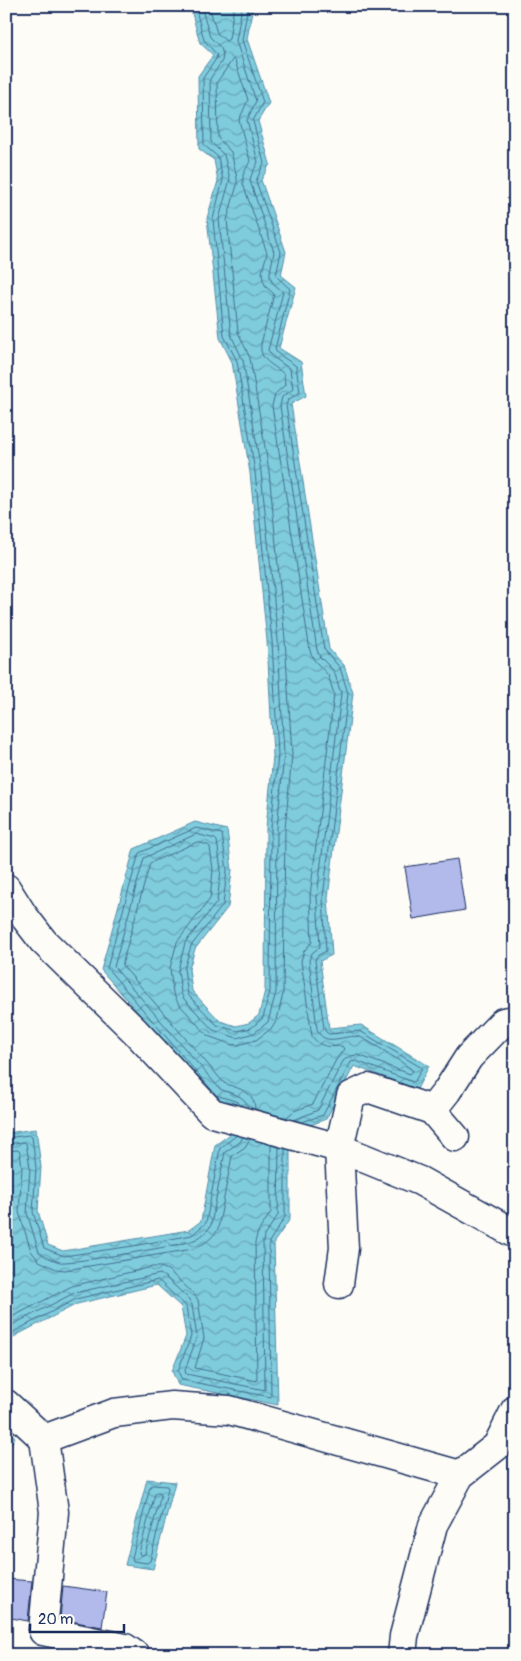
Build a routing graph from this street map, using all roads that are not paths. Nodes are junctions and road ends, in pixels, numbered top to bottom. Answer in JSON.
{"nodes":[{"id":1,"x":6,"y":888,"type":"edge"},
{"id":2,"x":515,"y":1020,"type":"edge"},
{"id":3,"x":432,"y":1110,"type":"junction"},
{"id":4,"x":455,"y":1137,"type":"dead end"},
{"id":5,"x":338,"y":1148,"type":"junction"},
{"id":6,"x":515,"y":1234,"type":"edge"},
{"id":7,"x":339,"y":1284,"type":"dead end"},
{"id":8,"x":6,"y":1404,"type":"edge"},
{"id":9,"x":515,"y":1410,"type":"edge"},
{"id":10,"x":44,"y":1439,"type":"junction"},
{"id":11,"x":460,"y":1475,"type":"junction"},
{"id":12,"x":135,"y":1655,"type":"edge"},
{"id":13,"x":402,"y":1655,"type":"edge"}],
"edges":[{"from":1,"to":5,"type":"street"},
{"from":2,"to":3,"type":"street"},
{"from":3,"to":4,"type":"street"},
{"from":3,"to":5,"type":"street"},
{"from":5,"to":6,"type":"street"},
{"from":5,"to":7,"type":"street"},
{"from":8,"to":10,"type":"street"},
{"from":9,"to":11,"type":"street"},
{"from":10,"to":11,"type":"street"},
{"from":10,"to":12,"type":"street"},
{"from":11,"to":13,"type":"street"}]}
